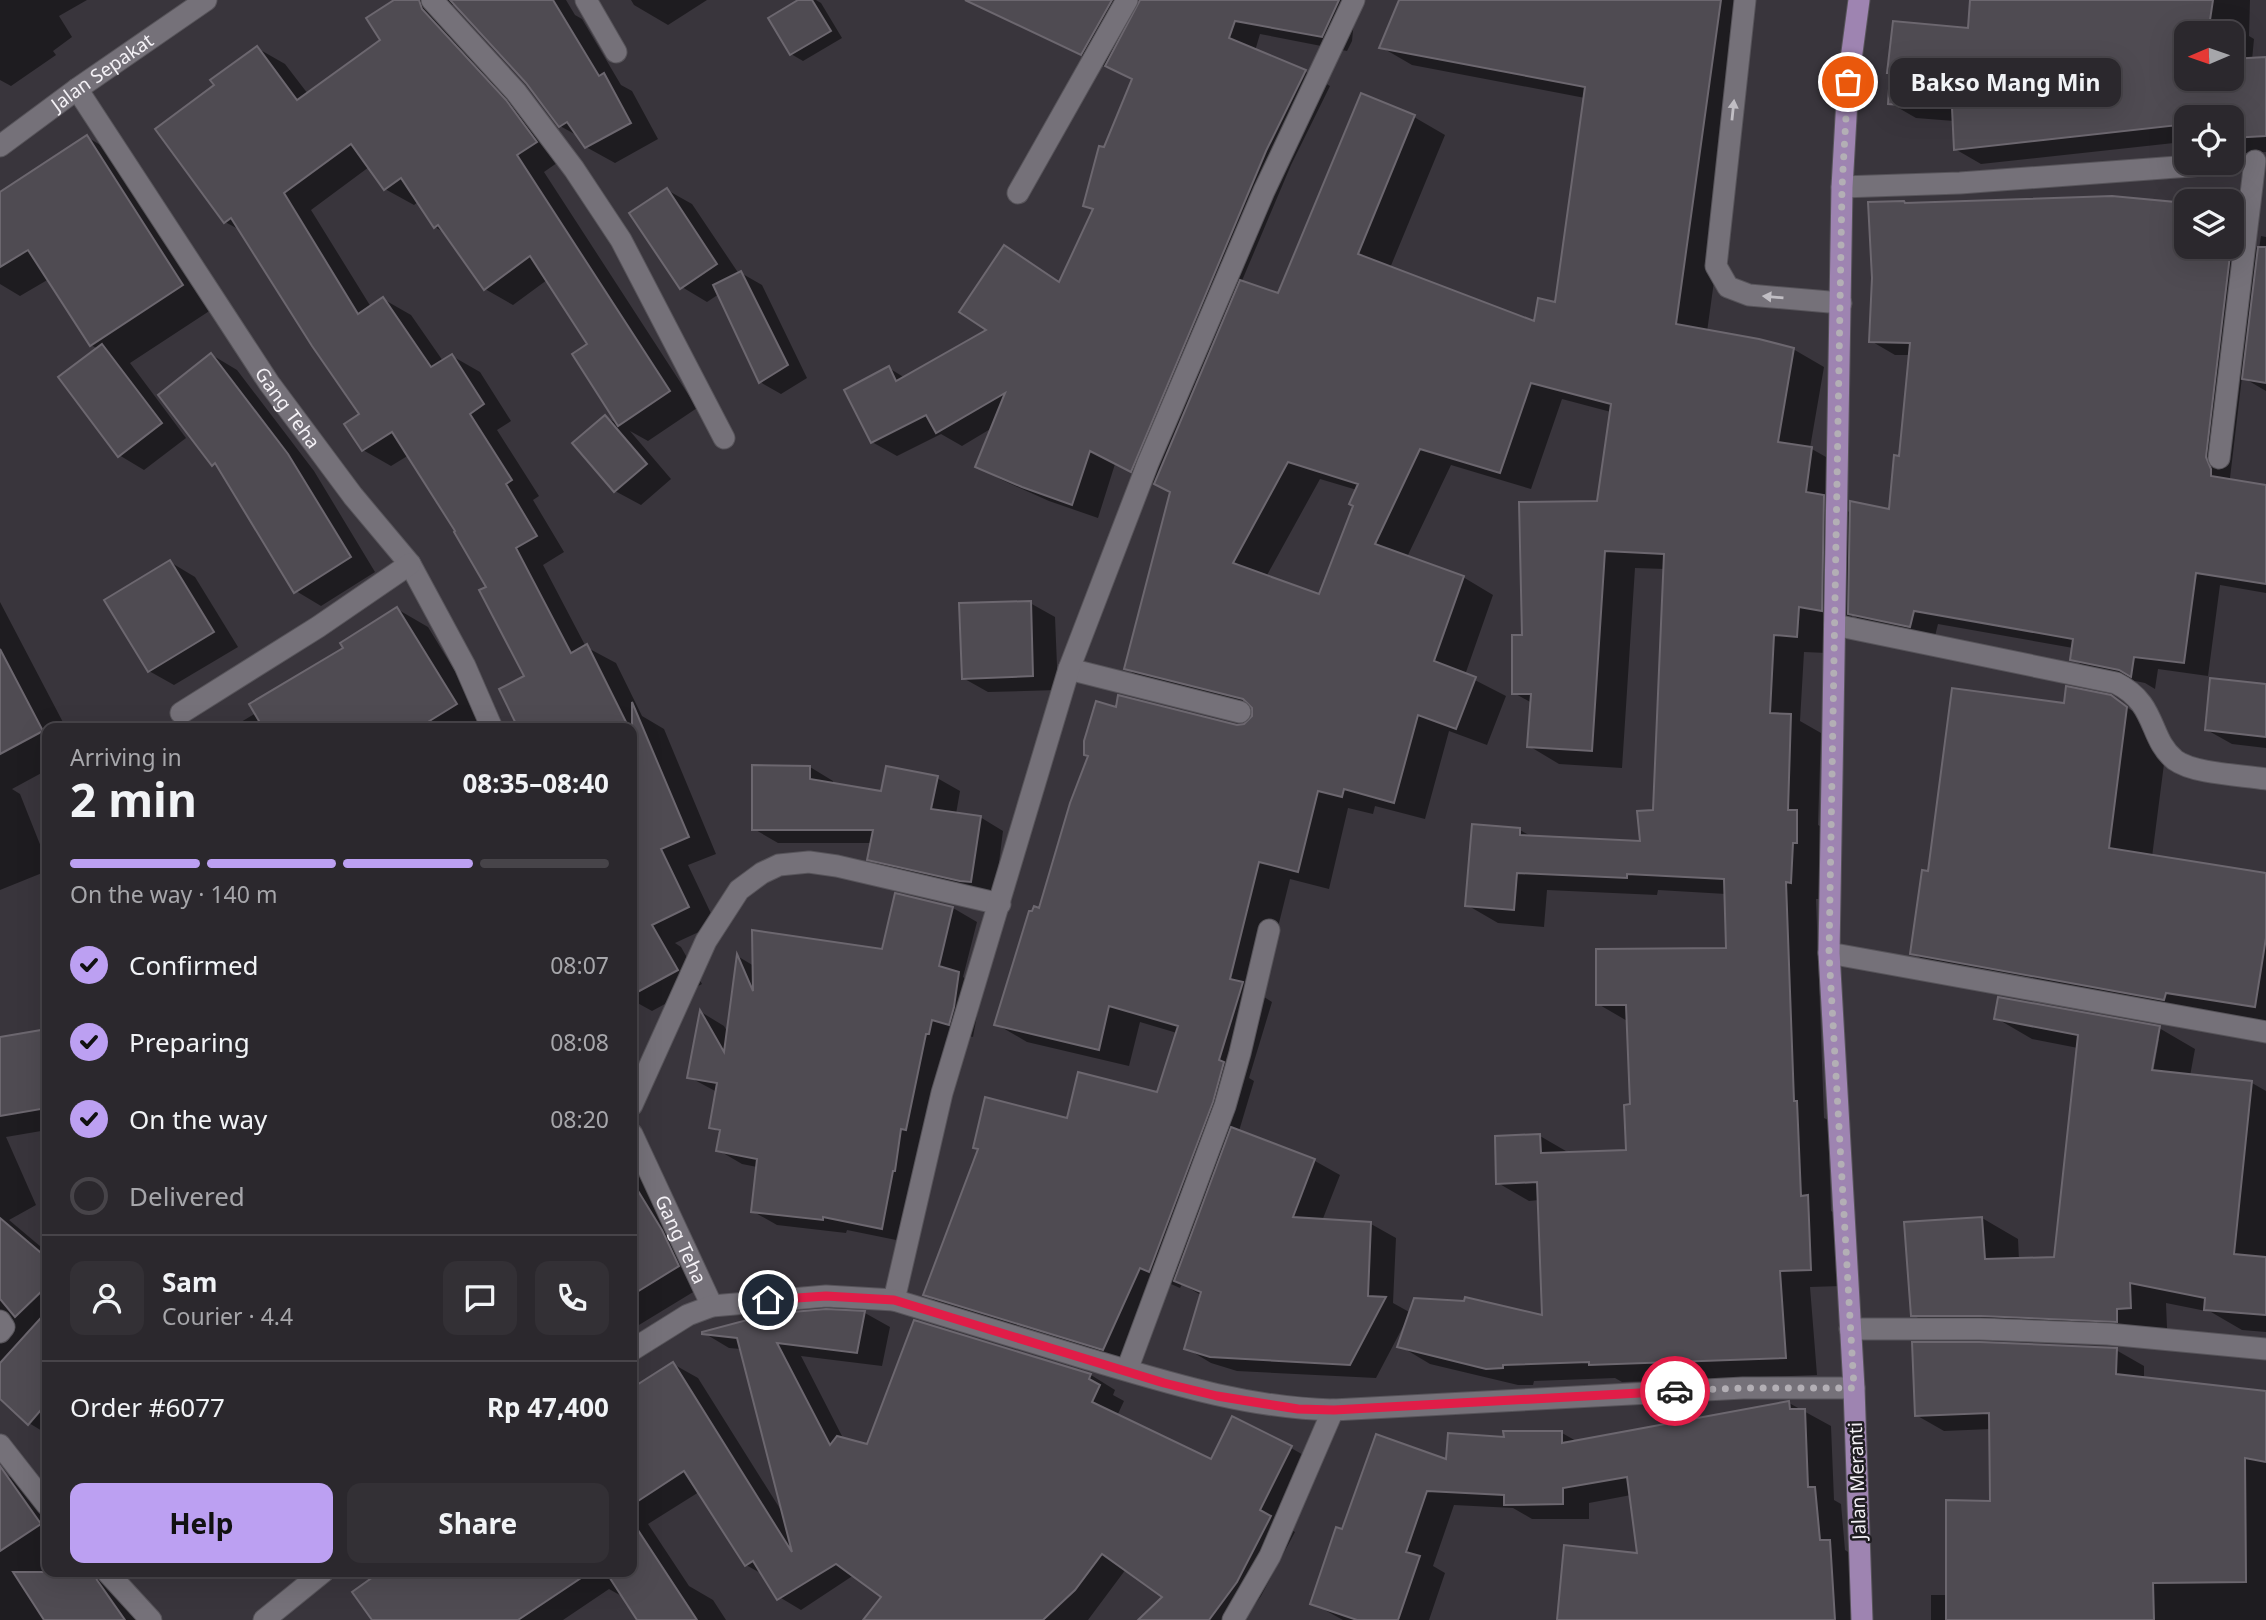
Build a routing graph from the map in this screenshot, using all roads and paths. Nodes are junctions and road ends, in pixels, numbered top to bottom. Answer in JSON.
{"nodes":[{"id":1,"x":206,"y":0,"type":"edge"},
{"id":2,"x":432,"y":0,"type":"edge"},
{"id":3,"x":586,"y":0,"type":"edge"},
{"id":4,"x":1127,"y":0,"type":"edge"},
{"id":5,"x":1354,"y":0,"type":"edge"},
{"id":6,"x":1745,"y":0,"type":"edge"},
{"id":7,"x":1859,"y":0,"type":"edge"},
{"id":8,"x":616,"y":52,"type":"dead end"},
{"id":9,"x":77,"y":89,"type":"junction"},
{"id":10,"x":0,"y":146,"type":"edge"},
{"id":11,"x":2260,"y":161,"type":"edge"},
{"id":12,"x":2174,"y":167,"type":"edge"},
{"id":13,"x":1842,"y":187,"type":"junction"},
{"id":14,"x":1018,"y":193,"type":"dead end"},
{"id":15,"x":1841,"y":303,"type":"junction"},
{"id":16,"x":724,"y":438,"type":"dead end"},
{"id":17,"x":2219,"y":458,"type":"dead end"},
{"id":18,"x":410,"y":564,"type":"junction"},
{"id":19,"x":1835,"y":625,"type":"junction"},
{"id":20,"x":1069,"y":669,"type":"junction"},
{"id":21,"x":1240,"y":712,"type":"dead end"},
{"id":22,"x":181,"y":713,"type":"dead end"},
{"id":23,"x":490,"y":723,"type":"edge"},
{"id":24,"x":2266,"y":779,"type":"edge"},
{"id":25,"x":999,"y":904,"type":"junction"},
{"id":26,"x":1269,"y":930,"type":"dead end"},
{"id":27,"x":1829,"y":953,"type":"junction"},
{"id":28,"x":2266,"y":1032,"type":"edge"},
{"id":29,"x":637,"y":1094,"type":"edge"},
{"id":30,"x":637,"y":1145,"type":"edge"},
{"id":31,"x":894,"y":1300,"type":"junction"},
{"id":32,"x":712,"y":1306,"type":"junction"},
{"id":33,"x":0,"y":1321,"type":"edge"},
{"id":34,"x":1850,"y":1329,"type":"junction"},
{"id":35,"x":0,"y":1332,"type":"edge"},
{"id":36,"x":637,"y":1347,"type":"edge"},
{"id":37,"x":2266,"y":1349,"type":"edge"},
{"id":38,"x":1127,"y":1370,"type":"junction"},
{"id":39,"x":1854,"y":1388,"type":"junction"},
{"id":40,"x":1334,"y":1410,"type":"junction"},
{"id":41,"x":0,"y":1444,"type":"edge"},
{"id":42,"x":42,"y":1499,"type":"edge"},
{"id":43,"x":112,"y":1577,"type":"edge"},
{"id":44,"x":317,"y":1577,"type":"edge"},
{"id":45,"x":151,"y":1620,"type":"edge"},
{"id":46,"x":264,"y":1620,"type":"edge"},
{"id":47,"x":1233,"y":1620,"type":"edge"},
{"id":48,"x":1862,"y":1620,"type":"edge"}],
"edges":[{"from":1,"to":9,"type":"street","name":"Jalan Sepakat"},
{"from":2,"to":16,"type":"street"},
{"from":3,"to":8,"type":"street"},
{"from":4,"to":14,"type":"street"},
{"from":5,"to":20,"type":"street"},
{"from":15,"to":6,"type":"street","one_way":true},
{"from":7,"to":13,"type":"main road","name":"Jalan Meranti"},
{"from":9,"to":10,"type":"street","name":"Jalan Sepakat"},
{"from":9,"to":18,"type":"street","name":"Gang Teha"},
{"from":11,"to":17,"type":"street"},
{"from":12,"to":13,"type":"street"},
{"from":13,"to":15,"type":"main road","name":"Jalan Meranti"},
{"from":15,"to":19,"type":"main road","name":"Jalan Meranti"},
{"from":18,"to":22,"type":"street"},
{"from":18,"to":23,"type":"street","name":"Gang Teha"},
{"from":19,"to":24,"type":"street"},
{"from":19,"to":27,"type":"main road","name":"Jalan Meranti"},
{"from":20,"to":21,"type":"street"},
{"from":20,"to":25,"type":"street"},
{"from":25,"to":29,"type":"street"},
{"from":25,"to":31,"type":"street"},
{"from":26,"to":38,"type":"street"},
{"from":27,"to":28,"type":"street"},
{"from":27,"to":34,"type":"main road","name":"Jalan Meranti"},
{"from":30,"to":32,"type":"street","name":"Gang Teha"},
{"from":31,"to":32,"type":"street"},
{"from":31,"to":38,"type":"street"},
{"from":32,"to":36,"type":"street"},
{"from":33,"to":35,"type":"street"},
{"from":34,"to":37,"type":"street"},
{"from":34,"to":39,"type":"main road","name":"Jalan Meranti"},
{"from":38,"to":40,"type":"street"},
{"from":39,"to":40,"type":"street"},
{"from":39,"to":48,"type":"main road","name":"Jalan Meranti"},
{"from":40,"to":47,"type":"street"},
{"from":41,"to":42,"type":"street"},
{"from":43,"to":45,"type":"street"},
{"from":44,"to":46,"type":"street"}]}
